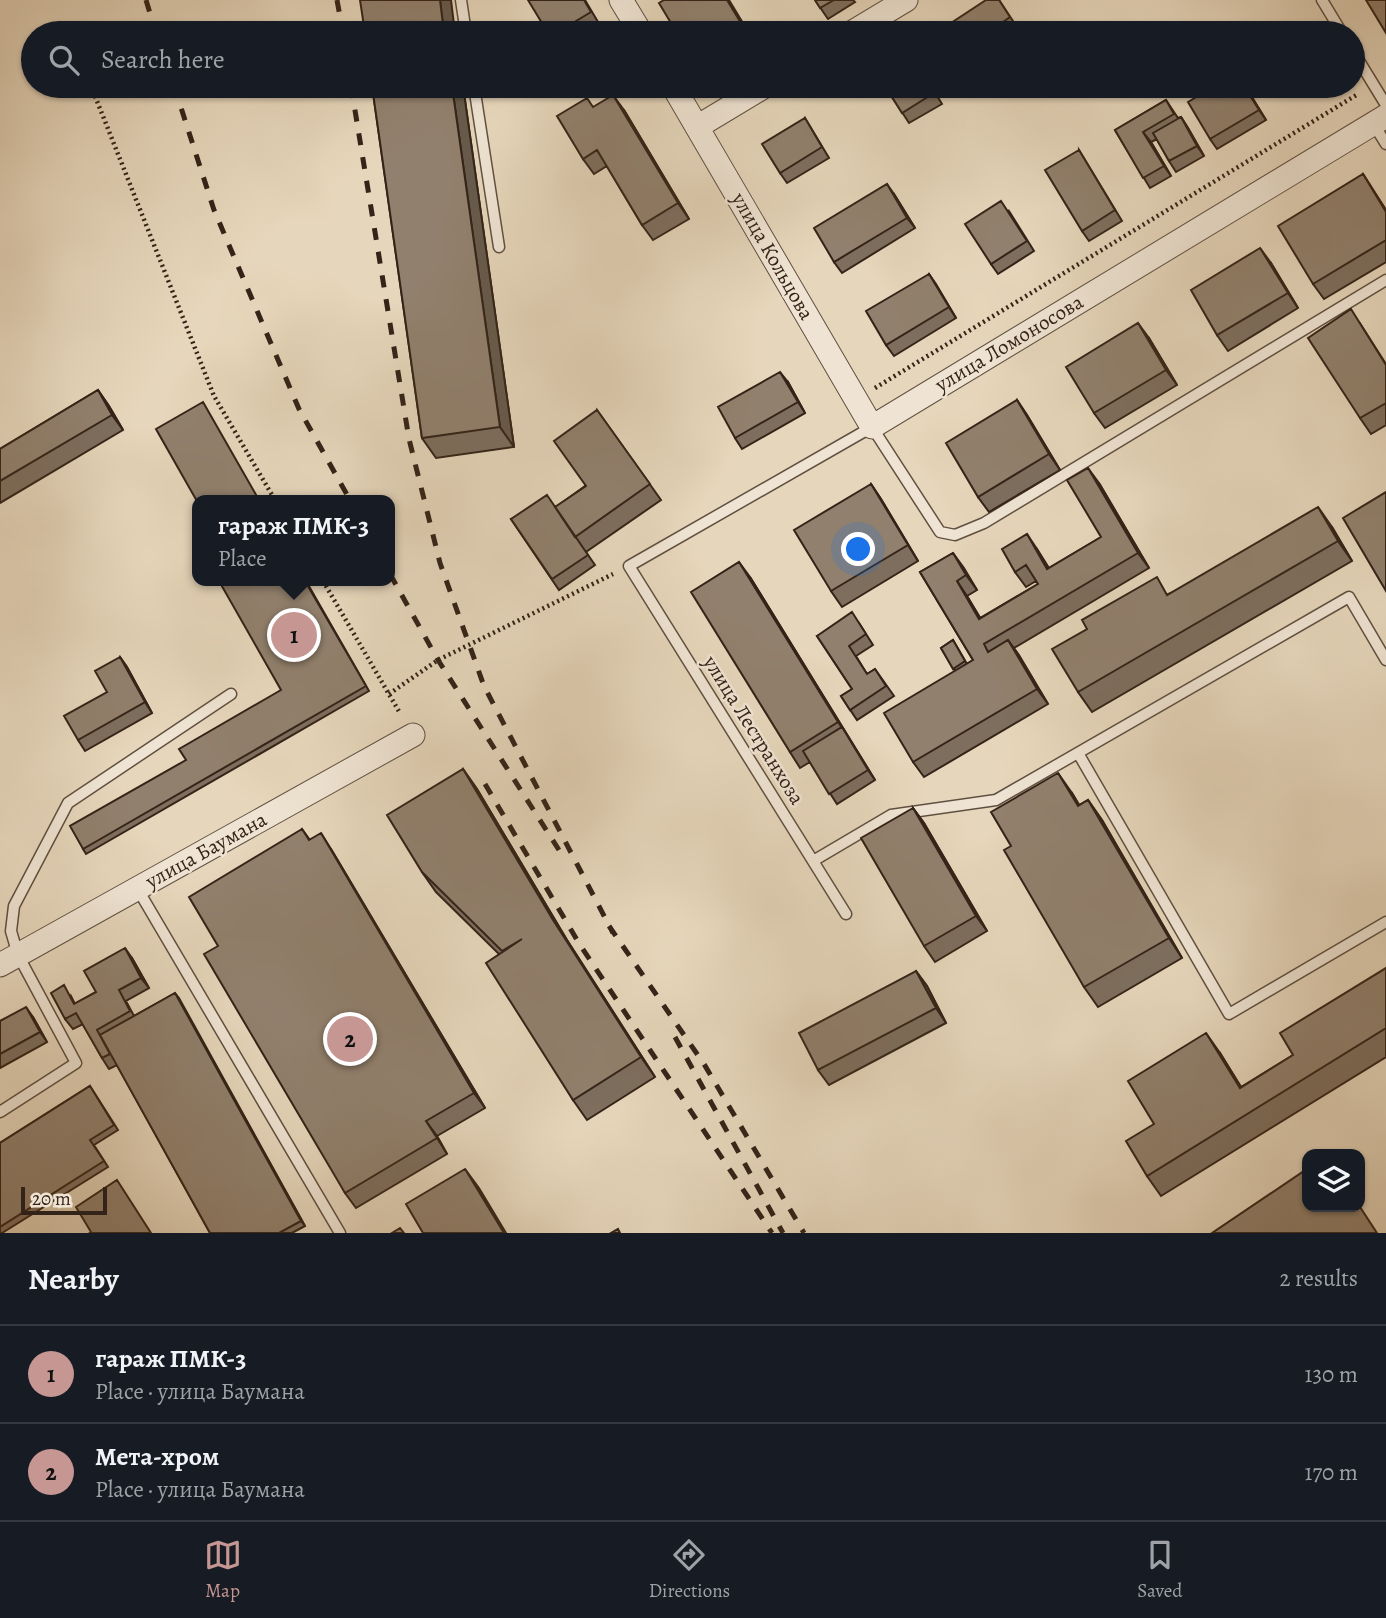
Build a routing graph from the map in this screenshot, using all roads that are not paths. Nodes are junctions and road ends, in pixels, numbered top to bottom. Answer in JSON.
{"nodes":[{"id":1,"x":461,"y":0,"type":"edge"},
{"id":2,"x":621,"y":0,"type":"edge"},
{"id":3,"x":906,"y":0,"type":"edge"},
{"id":4,"x":1322,"y":0,"type":"edge"},
{"id":5,"x":464,"y":21,"type":"edge"},
{"id":6,"x":634,"y":21,"type":"edge"},
{"id":7,"x":871,"y":21,"type":"edge"},
{"id":8,"x":1335,"y":21,"type":"edge"},
{"id":9,"x":1365,"y":77,"type":"edge"},
{"id":10,"x":476,"y":98,"type":"edge"},
{"id":11,"x":680,"y":98,"type":"edge"},
{"id":12,"x":745,"y":98,"type":"edge"},
{"id":13,"x":1382,"y":115,"type":"edge"},
{"id":14,"x":697,"y":127,"type":"junction"},
{"id":15,"x":1386,"y":144,"type":"edge"},
{"id":16,"x":499,"y":247,"type":"dead end"},
{"id":17,"x":1386,"y":280,"type":"edge"},
{"id":18,"x":872,"y":426,"type":"junction"},
{"id":19,"x":629,"y":566,"type":"joint"},
{"id":20,"x":1386,"y":660,"type":"edge"},
{"id":21,"x":230,"y":694,"type":"dead end"},
{"id":22,"x":413,"y":735,"type":"dead end"},
{"id":23,"x":1078,"y":753,"type":"junction"},
{"id":24,"x":813,"y":861,"type":"junction"},
{"id":25,"x":137,"y":888,"type":"junction"},
{"id":26,"x":846,"y":914,"type":"dead end"},
{"id":27,"x":1386,"y":922,"type":"edge"},
{"id":28,"x":9,"y":960,"type":"edge"},
{"id":29,"x":0,"y":1112,"type":"edge"},
{"id":30,"x":340,"y":1233,"type":"edge"}],
"edges":[{"from":1,"to":5,"type":"lane"},
{"from":2,"to":6,"type":"street"},
{"from":3,"to":7,"type":"street"},
{"from":4,"to":8,"type":"lane"},
{"from":9,"to":13,"type":"lane"},
{"from":10,"to":16,"type":"lane"},
{"from":11,"to":14,"type":"street","name":"улица Кольцова"},
{"from":12,"to":14,"type":"street"},
{"from":13,"to":15,"type":"lane"},
{"from":13,"to":18,"type":"street","name":"улица Ломоносова"},
{"from":14,"to":18,"type":"street","name":"улица Кольцова"},
{"from":17,"to":18,"type":"lane"},
{"from":18,"to":19,"type":"lane","name":"улица Ломоносова"},
{"from":19,"to":24,"type":"lane","name":"улица Лестранхоза"},
{"from":20,"to":23,"type":"lane"},
{"from":21,"to":28,"type":"lane"},
{"from":22,"to":25,"type":"street","name":"улица Баумана"},
{"from":23,"to":24,"type":"lane"},
{"from":23,"to":27,"type":"lane"},
{"from":24,"to":26,"type":"lane","name":"улица Лестранхоза"},
{"from":25,"to":28,"type":"street","name":"улица Баумана"},
{"from":25,"to":30,"type":"lane"},
{"from":28,"to":29,"type":"lane"}]}
